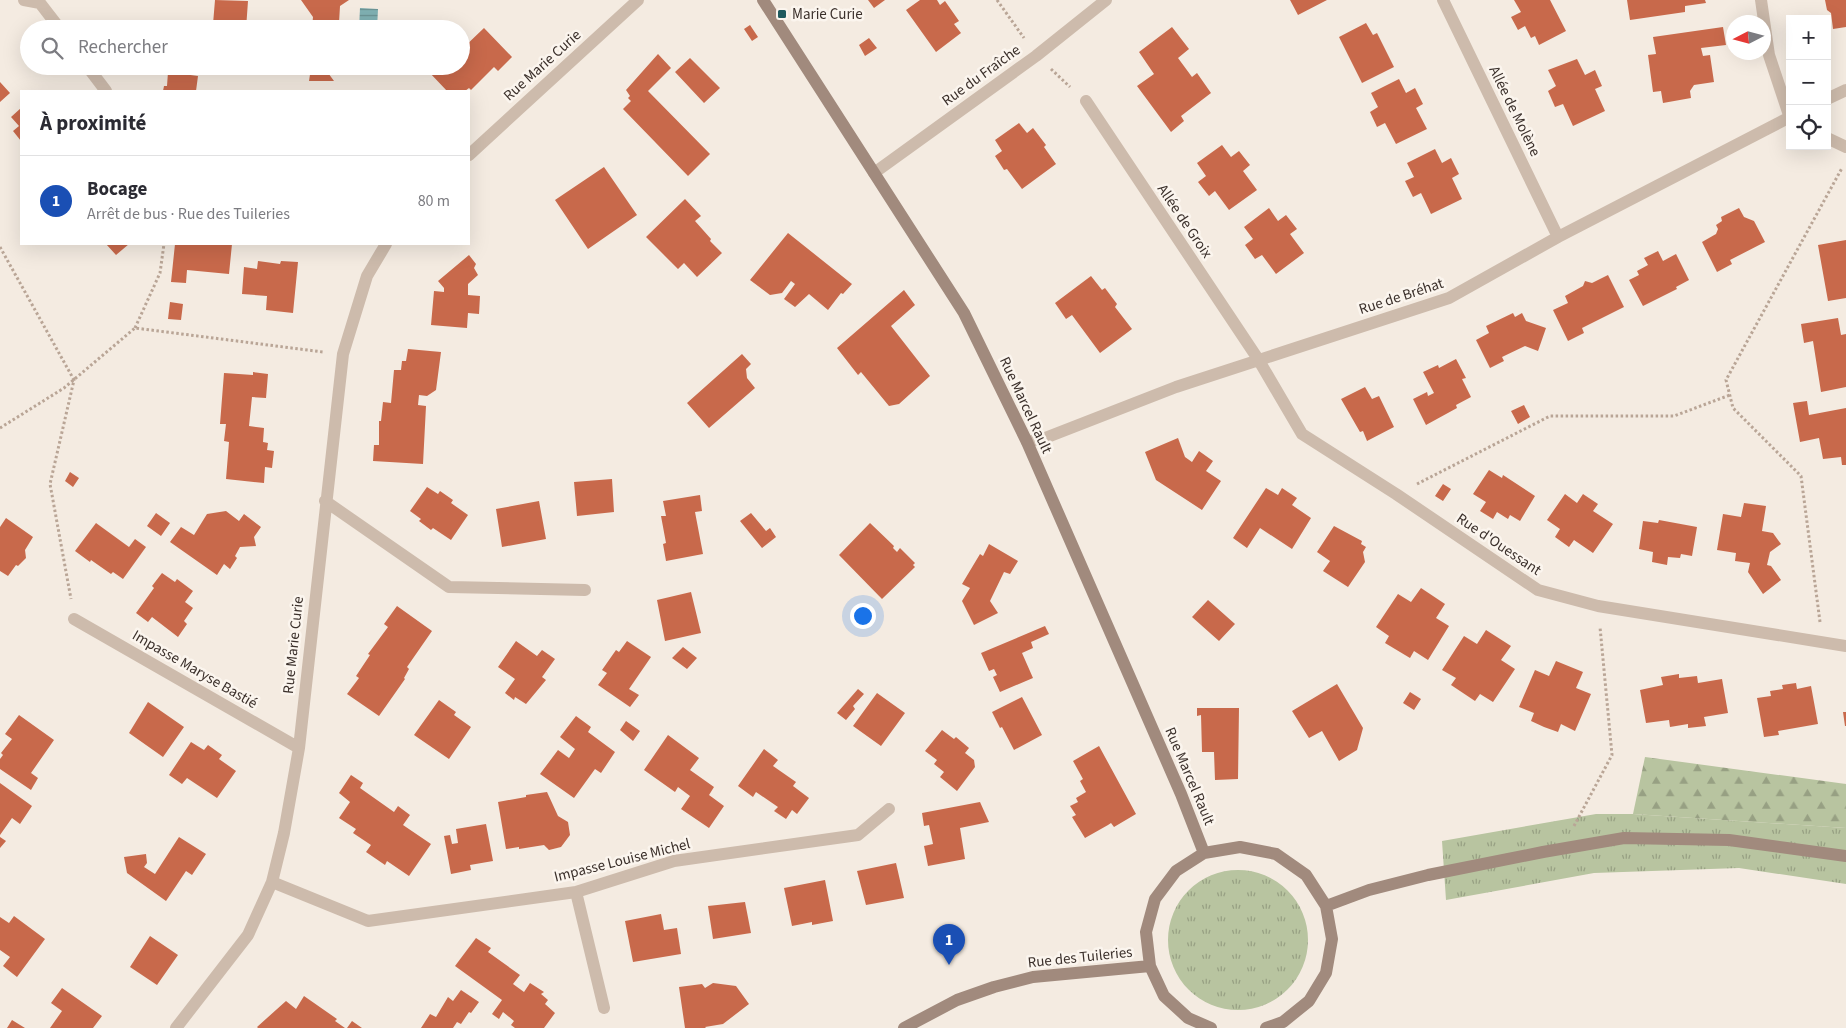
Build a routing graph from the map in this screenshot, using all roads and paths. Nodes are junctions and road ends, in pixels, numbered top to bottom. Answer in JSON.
{"nodes":[{"id":1,"x":24,"y":0,"type":"edge"},
{"id":2,"x":638,"y":0,"type":"edge"},
{"id":3,"x":763,"y":0,"type":"edge"},
{"id":4,"x":1106,"y":0,"type":"edge"},
{"id":5,"x":1443,"y":0,"type":"edge"},
{"id":6,"x":1761,"y":0,"type":"edge"},
{"id":7,"x":53,"y":20,"type":"edge"},
{"id":8,"x":94,"y":75,"type":"edge"},
{"id":9,"x":105,"y":90,"type":"edge"},
{"id":10,"x":1846,"y":90,"type":"edge"},
{"id":11,"x":1831,"y":97,"type":"edge"},
{"id":12,"x":1086,"y":101,"type":"dead end"},
{"id":13,"x":1786,"y":108,"type":"edge"},
{"id":14,"x":1786,"y":119,"type":"edge"},
{"id":15,"x":1831,"y":140,"type":"edge"},
{"id":16,"x":1846,"y":148,"type":"edge"},
{"id":17,"x":470,"y":154,"type":"edge"},
{"id":18,"x":1846,"y":161,"type":"edge"},
{"id":19,"x":874,"y":173,"type":"junction"},
{"id":20,"x":1558,"y":237,"type":"junction"},
{"id":21,"x":164,"y":245,"type":"edge"},
{"id":22,"x":385,"y":245,"type":"edge"},
{"id":23,"x":0,"y":247,"type":"edge"},
{"id":24,"x":135,"y":328,"type":"junction"},
{"id":25,"x":343,"y":354,"type":"junction"},
{"id":26,"x":1258,"y":359,"type":"junction"},
{"id":27,"x":74,"y":380,"type":"junction"},
{"id":28,"x":1730,"y":395,"type":"junction"},
{"id":29,"x":0,"y":428,"type":"edge"},
{"id":30,"x":1027,"y":442,"type":"junction"},
{"id":31,"x":1396,"y":494,"type":"junction"},
{"id":32,"x":325,"y":501,"type":"junction"},
{"id":33,"x":585,"y":590,"type":"dead end"},
{"id":34,"x":1598,"y":606,"type":"junction"},
{"id":35,"x":74,"y":620,"type":"joint"},
{"id":36,"x":1823,"y":642,"type":"junction"},
{"id":37,"x":1846,"y":646,"type":"edge"},
{"id":38,"x":298,"y":748,"type":"junction"},
{"id":39,"x":889,"y":809,"type":"dead end"},
{"id":40,"x":1562,"y":848,"type":"junction"},
{"id":41,"x":1204,"y":853,"type":"junction"},
{"id":42,"x":1846,"y":856,"type":"edge"},
{"id":43,"x":272,"y":882,"type":"junction"},
{"id":44,"x":576,"y":892,"type":"junction"},
{"id":45,"x":1326,"y":906,"type":"junction"},
{"id":46,"x":1150,"y":966,"type":"junction"},
{"id":47,"x":604,"y":1008,"type":"dead end"},
{"id":48,"x":1284,"y":1025,"type":"edge"},
{"id":49,"x":176,"y":1028,"type":"edge"},
{"id":50,"x":904,"y":1028,"type":"edge"},
{"id":51,"x":1211,"y":1028,"type":"edge"},
{"id":52,"x":1266,"y":1028,"type":"edge"}],
"edges":[{"from":1,"to":7,"type":"street"},
{"from":2,"to":17,"type":"street","name":"Rue Marie Curie"},
{"from":3,"to":19,"type":"street","name":"Rue Marcel Rault"},
{"from":4,"to":19,"type":"street","name":"Rue du Fraîche"},
{"from":5,"to":20,"type":"street","name":"Allée de Molène"},
{"from":6,"to":13,"type":"street"},
{"from":8,"to":9,"type":"street"},
{"from":10,"to":11,"type":"street"},
{"from":12,"to":26,"type":"street","name":"Allée de Groix"},
{"from":14,"to":20,"type":"street","name":"Rue de Bréhat"},
{"from":15,"to":16,"type":"street"},
{"from":18,"to":28,"type":"path"},
{"from":19,"to":30,"type":"street","name":"Rue Marcel Rault"},
{"from":20,"to":26,"type":"street","name":"Rue de Bréhat"},
{"from":21,"to":24,"type":"path"},
{"from":22,"to":25,"type":"street","name":"Rue Marie Curie"},
{"from":23,"to":27,"type":"path"},
{"from":24,"to":25,"type":"path"},
{"from":24,"to":27,"type":"path"},
{"from":25,"to":32,"type":"street","name":"Rue Marie Curie"},
{"from":26,"to":30,"type":"street","name":"Rue de Bréhat"},
{"from":26,"to":31,"type":"street","name":"Rue d'Ouessant"},
{"from":27,"to":29,"type":"path"},
{"from":27,"to":35,"type":"path"},
{"from":28,"to":31,"type":"path"},
{"from":28,"to":36,"type":"path"},
{"from":30,"to":41,"type":"street","name":"Rue Marcel Rault"},
{"from":31,"to":34,"type":"street","name":"Rue d'Ouessant"},
{"from":32,"to":33,"type":"street"},
{"from":32,"to":38,"type":"street","name":"Rue Marie Curie"},
{"from":34,"to":36,"type":"street","name":"Rue d'Ouessant"},
{"from":34,"to":40,"type":"path"},
{"from":35,"to":38,"type":"street","name":"Impasse Maryse Bastié"},
{"from":36,"to":37,"type":"street","name":"Rue d'Ouessant"},
{"from":38,"to":43,"type":"street","name":"Rue Marie Curie"},
{"from":39,"to":44,"type":"street","name":"Impasse Louise Michel"},
{"from":40,"to":42,"type":"street"},
{"from":40,"to":45,"type":"street"},
{"from":41,"to":45,"type":"street"},
{"from":41,"to":46,"type":"street"},
{"from":43,"to":44,"type":"street","name":"Impasse Louise Michel"},
{"from":43,"to":49,"type":"street","name":"Rue Marie Curie"},
{"from":44,"to":47,"type":"street"},
{"from":45,"to":48,"type":"street"},
{"from":46,"to":50,"type":"street","name":"Rue des Tuileries"},
{"from":46,"to":51,"type":"street"},
{"from":48,"to":52,"type":"street"}]}
